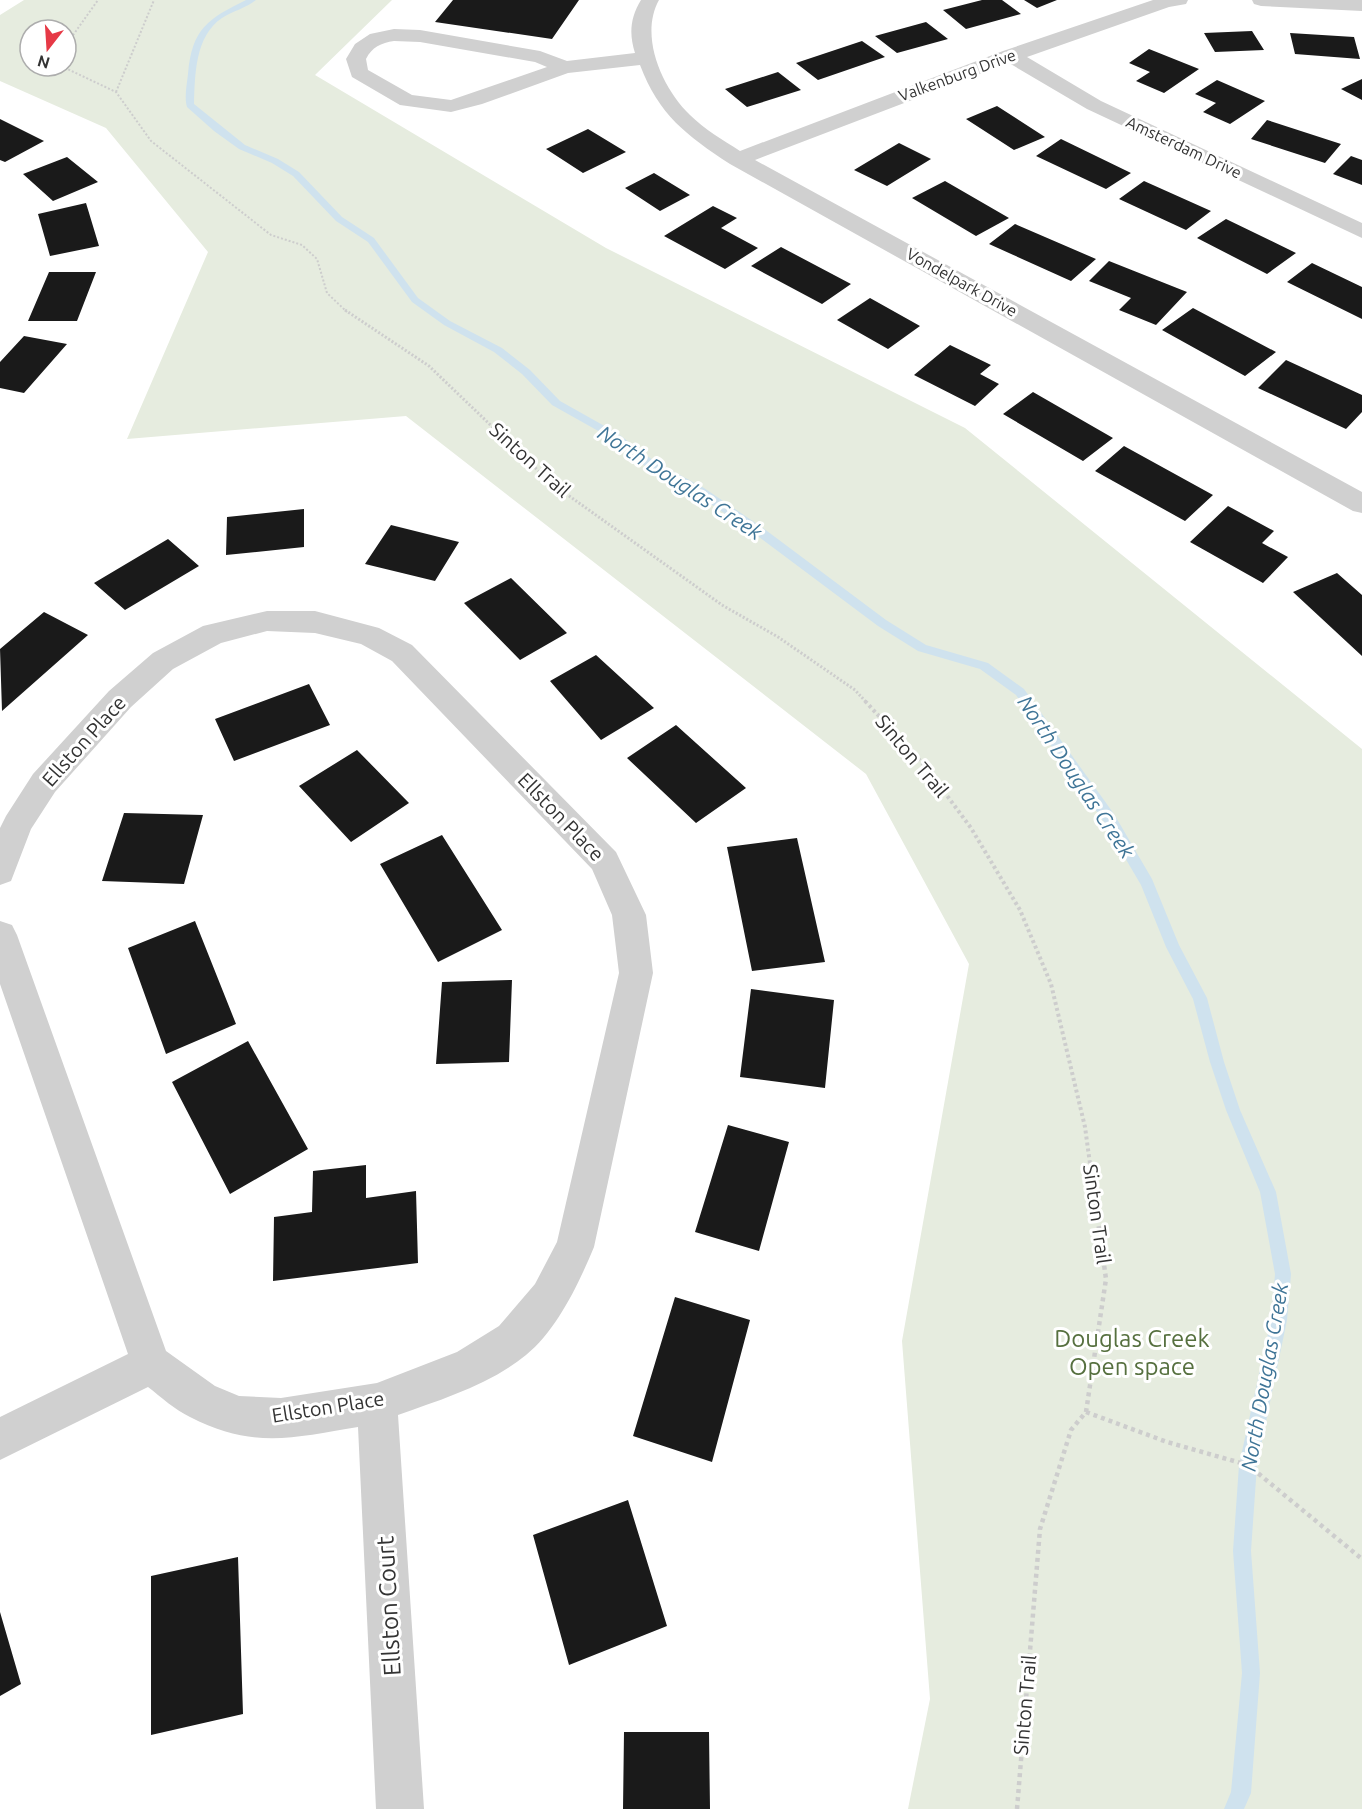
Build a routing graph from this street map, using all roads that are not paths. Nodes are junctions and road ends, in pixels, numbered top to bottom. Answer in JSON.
{"nodes":[{"id":1,"x":650,"y":0,"type":"edge"},
{"id":2,"x":1179,"y":0,"type":"edge"},
{"id":3,"x":1261,"y":0,"type":"edge"},
{"id":4,"x":1362,"y":5,"type":"edge"},
{"id":5,"x":1010,"y":55,"type":"junction"},
{"id":6,"x":647,"y":58,"type":"junction"},
{"id":7,"x":565,"y":67,"type":"junction"},
{"id":8,"x":738,"y":159,"type":"junction"},
{"id":9,"x":1362,"y":231,"type":"edge"},
{"id":10,"x":1362,"y":504,"type":"edge"},
{"id":11,"x":0,"y":871,"type":"edge"},
{"id":12,"x":0,"y":935,"type":"edge"},
{"id":13,"x":151,"y":1364,"type":"junction"},
{"id":14,"x":378,"y":1403,"type":"junction"},
{"id":15,"x":0,"y":1438,"type":"edge"},
{"id":16,"x":400,"y":1809,"type":"edge"}],
"edges":[{"from":1,"to":6,"type":"street","name":"Vondelpark Drive"},
{"from":2,"to":5,"type":"street","name":"Valkenburg Drive"},
{"from":3,"to":4,"type":"street"},
{"from":5,"to":8,"type":"street","name":"Valkenburg Drive"},
{"from":5,"to":9,"type":"street","name":"Amsterdam Drive"},
{"from":6,"to":7,"type":"street"},
{"from":6,"to":8,"type":"street","name":"Vondelpark Drive"},
{"from":7,"to":7,"type":"street"},
{"from":8,"to":10,"type":"street","name":"Vondelpark Drive"},
{"from":11,"to":14,"type":"street","name":"Ellston Place"},
{"from":12,"to":13,"type":"street"},
{"from":13,"to":14,"type":"street","name":"Ellston Place"},
{"from":13,"to":15,"type":"street"},
{"from":14,"to":16,"type":"street","name":"Ellston Court"}]}
